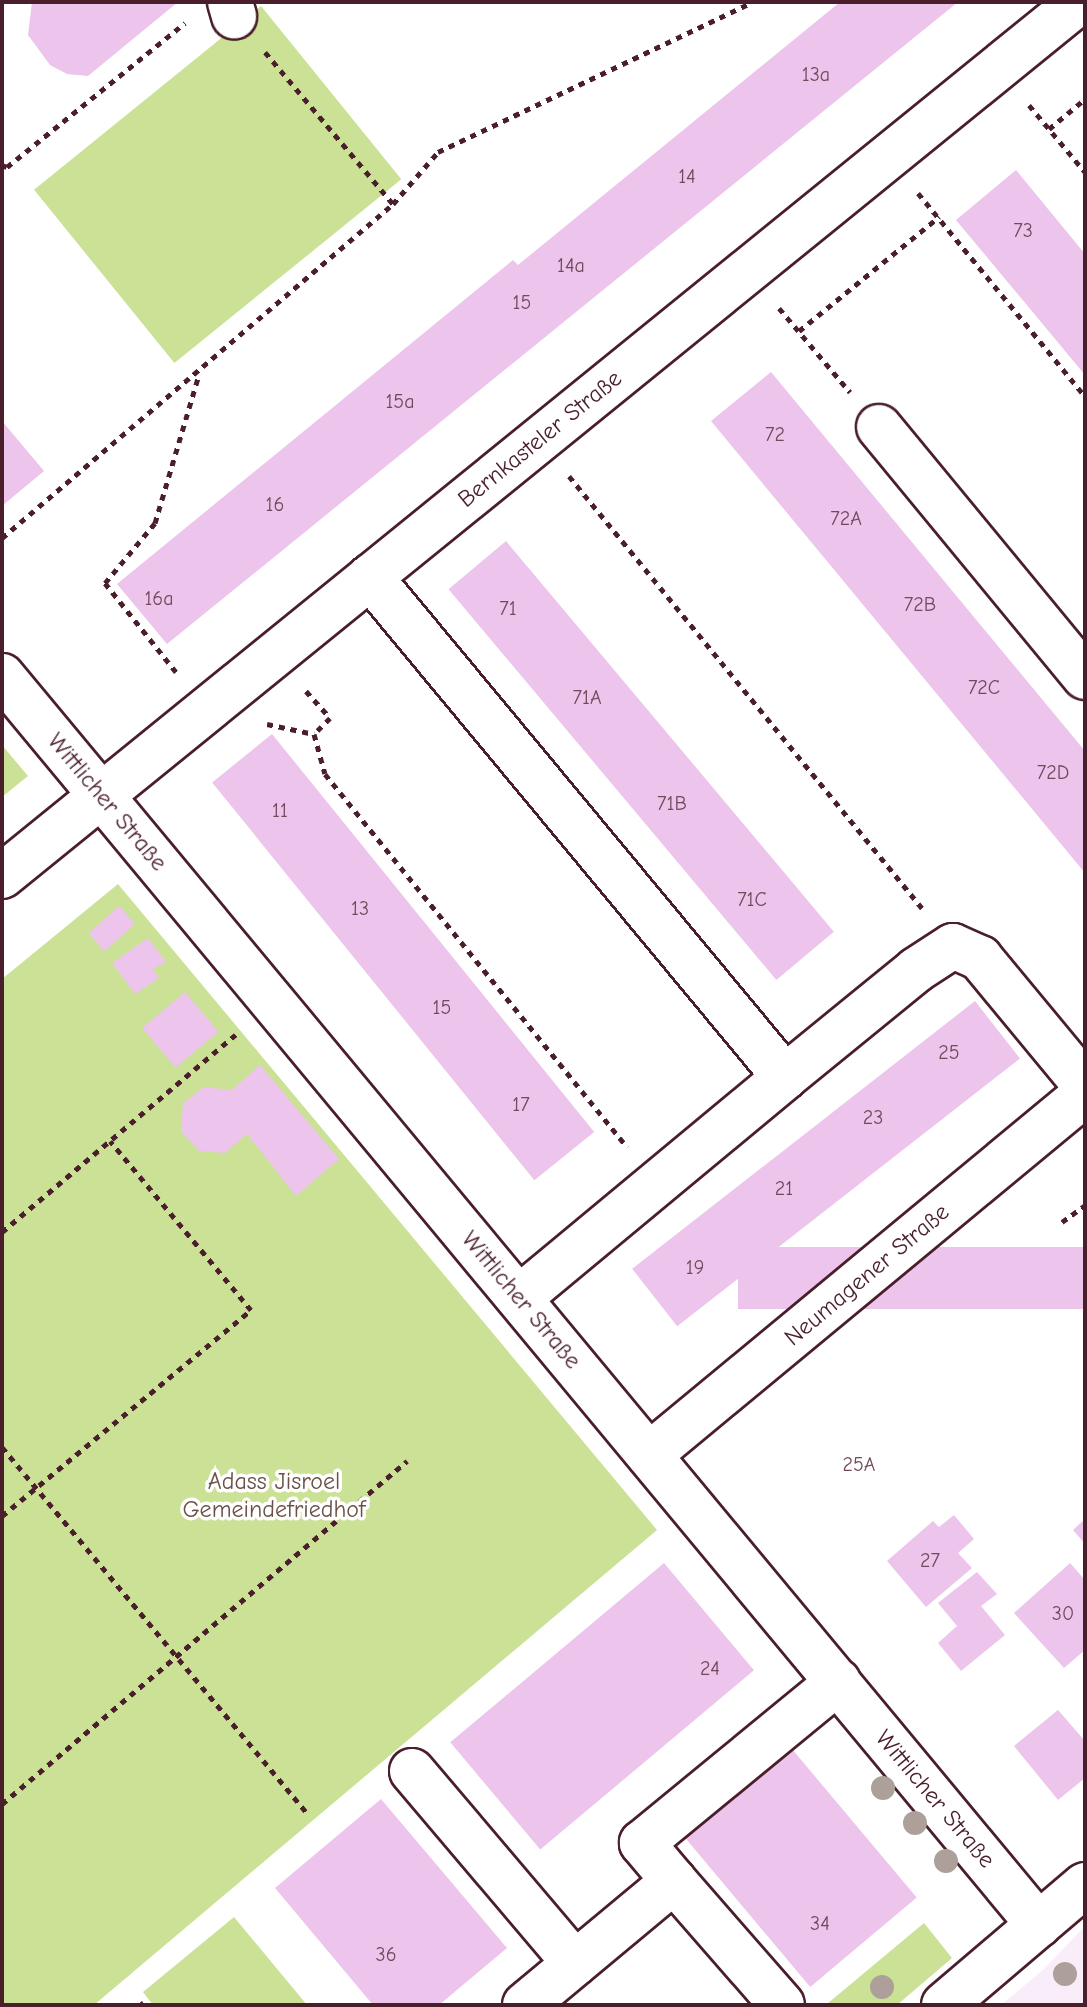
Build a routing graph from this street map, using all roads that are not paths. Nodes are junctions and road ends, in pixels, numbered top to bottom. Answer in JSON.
{"nodes":[{"id":1,"x":1079,"y":2,"type":"edge"},
{"id":2,"x":879,"y":427,"type":"road end"},
{"id":3,"x":370,"y":577,"type":"junction"},
{"id":4,"x":2,"y":676,"type":"edge"},
{"id":5,"x":1085,"y":677,"type":"edge"},
{"id":6,"x":101,"y":795,"type":"junction"},
{"id":7,"x":2,"y":876,"type":"edge"},
{"id":8,"x":785,"y":1077,"type":"junction"},
{"id":9,"x":1085,"y":1085,"type":"edge"},
{"id":10,"x":1085,"y":1094,"type":"edge"},
{"id":11,"x":519,"y":1298,"type":"junction"},
{"id":12,"x":649,"y":1455,"type":"junction"},
{"id":13,"x":838,"y":1682,"type":"junction"},
{"id":14,"x":412,"y":1771,"type":"dead end"},
{"id":15,"x":674,"y":1881,"type":"junction"},
{"id":16,"x":1085,"y":1885,"type":"edge"},
{"id":17,"x":1039,"y":1925,"type":"junction"},
{"id":18,"x":575,"y":1963,"type":"junction"},
{"id":19,"x":525,"y":2005,"type":"edge"},
{"id":20,"x":782,"y":2005,"type":"edge"},
{"id":21,"x":944,"y":2005,"type":"edge"}],
"edges":[{"from":1,"to":3,"type":"street","name":"Bernkasteler Straße"},
{"from":2,"to":5,"type":"street"},
{"from":3,"to":6,"type":"street","name":"Bernkasteler Straße"},
{"from":3,"to":8,"type":"street"},
{"from":4,"to":6,"type":"street","name":"Wittlicher Straße"},
{"from":6,"to":7,"type":"street","name":"Bernkasteler Straße"},
{"from":6,"to":11,"type":"street","name":"Wittlicher Straße"},
{"from":8,"to":9,"type":"street"},
{"from":8,"to":11,"type":"street"},
{"from":10,"to":12,"type":"street","name":"Neumagener Straße"},
{"from":11,"to":12,"type":"street","name":"Wittlicher Straße"},
{"from":12,"to":13,"type":"street","name":"Wittlicher Straße"},
{"from":13,"to":15,"type":"street"},
{"from":13,"to":17,"type":"street","name":"Wittlicher Straße"},
{"from":14,"to":18,"type":"street"},
{"from":15,"to":18,"type":"street"},
{"from":15,"to":20,"type":"street"},
{"from":16,"to":17,"type":"street"},
{"from":17,"to":21,"type":"street"},
{"from":18,"to":19,"type":"street"}]}
